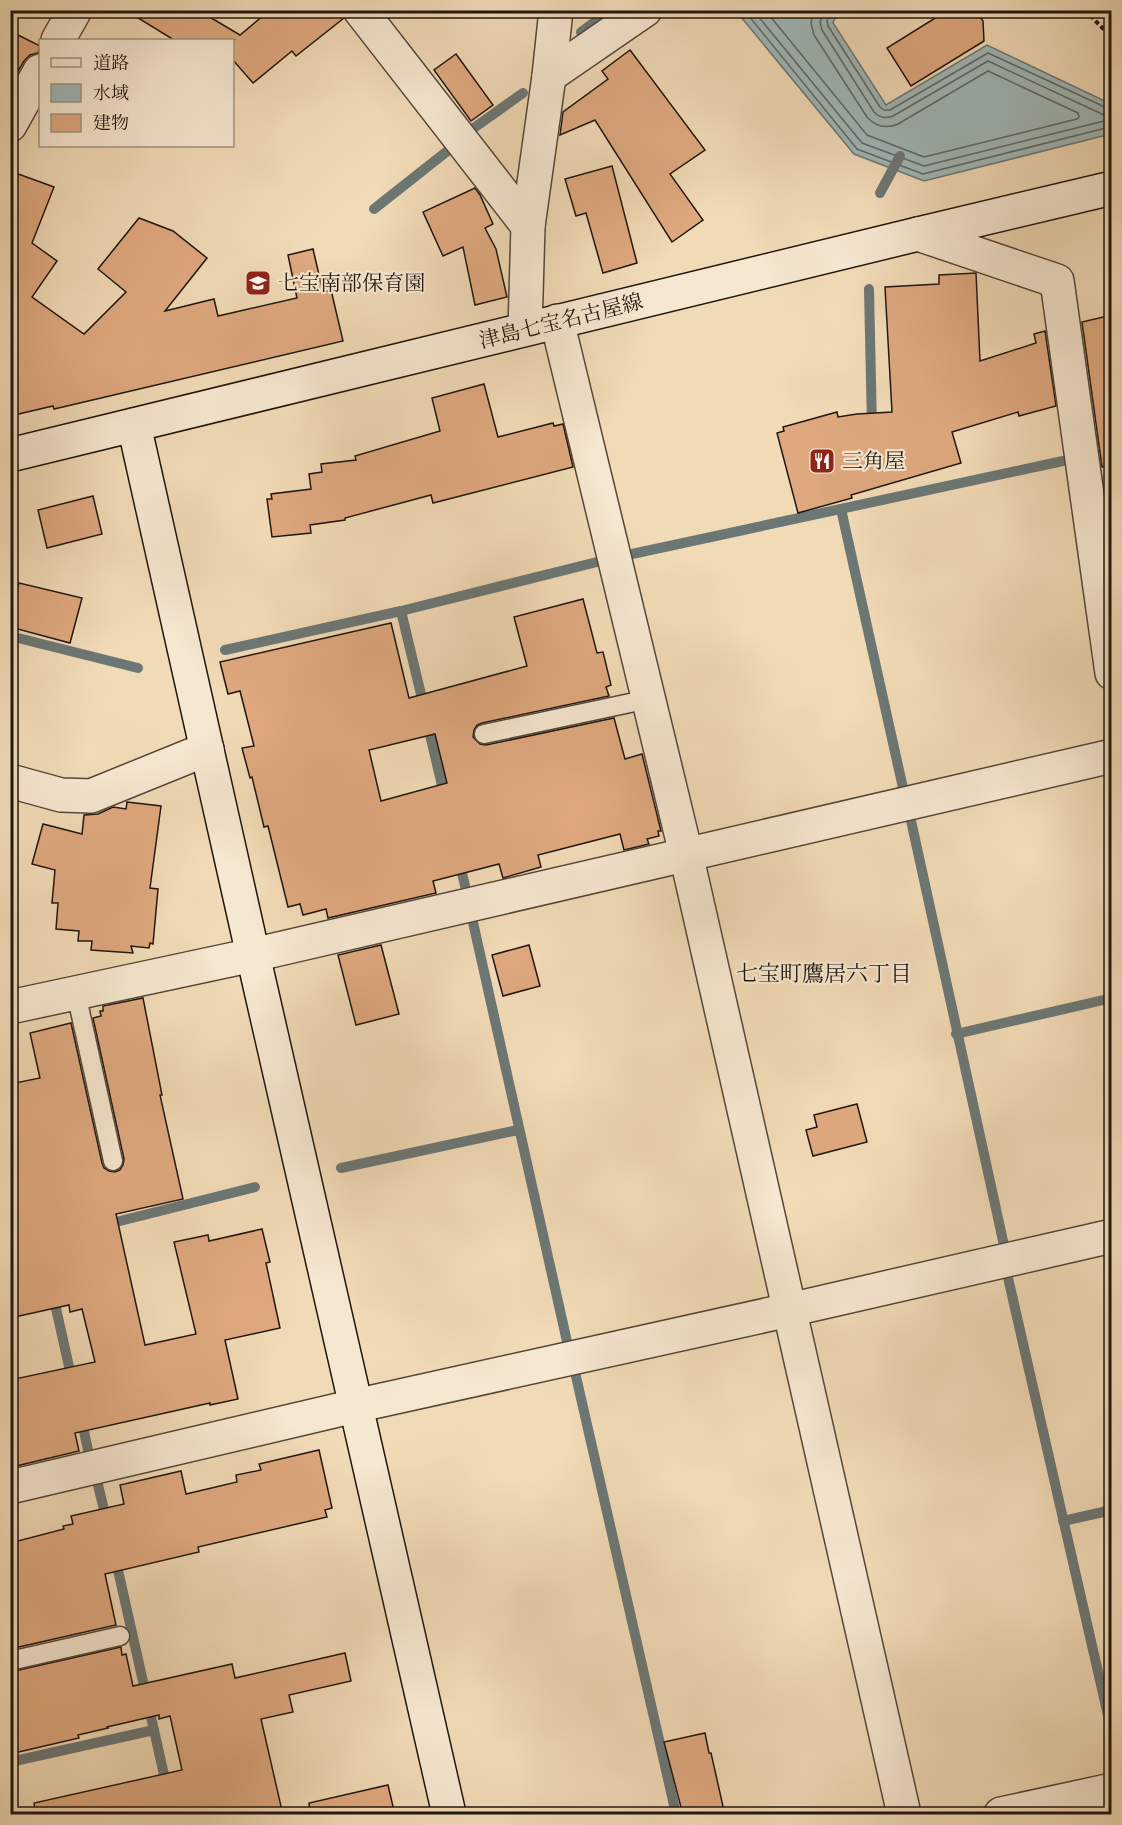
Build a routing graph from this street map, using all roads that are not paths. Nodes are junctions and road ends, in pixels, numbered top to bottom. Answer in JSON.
{"nodes":[{"id":1,"x":360,"y":10,"type":"edge"},
{"id":2,"x":556,"y":10,"type":"edge"},
{"id":3,"x":645,"y":10,"type":"edge"},
{"id":4,"x":39,"y":73,"type":"edge"},
{"id":5,"x":549,"y":76,"type":"junction"},
{"id":6,"x":11,"y":122,"type":"edge"},
{"id":7,"x":1112,"y":188,"type":"edge"},
{"id":8,"x":528,"y":226,"type":"junction"},
{"id":9,"x":918,"y":234,"type":"junction"},
{"id":10,"x":557,"y":321,"type":"junction"},
{"id":11,"x":525,"y":329,"type":"junction"},
{"id":12,"x":134,"y":425,"type":"junction"},
{"id":13,"x":10,"y":455,"type":"edge"},
{"id":14,"x":1112,"y":673,"type":"edge"},
{"id":15,"x":649,"y":699,"type":"junction"},
{"id":16,"x":484,"y":734,"type":"dead end"},
{"id":17,"x":207,"y":749,"type":"junction"},
{"id":18,"x":1112,"y":756,"type":"edge"},
{"id":19,"x":10,"y":781,"type":"edge"},
{"id":20,"x":686,"y":854,"type":"junction"},
{"id":21,"x":253,"y":955,"type":"junction"},
{"id":22,"x":76,"y":993,"type":"junction"},
{"id":23,"x":10,"y":1007,"type":"edge"},
{"id":24,"x":113,"y":1161,"type":"dead end"},
{"id":25,"x":1112,"y":1236,"type":"edge"},
{"id":26,"x":789,"y":1310,"type":"junction"},
{"id":27,"x":355,"y":1406,"type":"junction"},
{"id":28,"x":10,"y":1487,"type":"edge"},
{"id":29,"x":120,"y":1636,"type":"dead end"},
{"id":30,"x":10,"y":1661,"type":"edge"},
{"id":31,"x":1112,"y":1790,"type":"edge"},
{"id":32,"x":449,"y":1815,"type":"edge"},
{"id":33,"x":904,"y":1815,"type":"edge"},
{"id":34,"x":1001,"y":1815,"type":"edge"}],
"edges":[{"from":1,"to":8,"type":"street"},
{"from":2,"to":5,"type":"street"},
{"from":3,"to":5,"type":"street"},
{"from":4,"to":6,"type":"street"},
{"from":5,"to":8,"type":"street"},
{"from":7,"to":9,"type":"street","name":"津島七宝名古屋線"},
{"from":8,"to":11,"type":"street"},
{"from":9,"to":10,"type":"street","name":"津島七宝名古屋線"},
{"from":9,"to":14,"type":"street"},
{"from":10,"to":11,"type":"street","name":"津島七宝名古屋線"},
{"from":10,"to":15,"type":"street"},
{"from":11,"to":12,"type":"street","name":"津島七宝名古屋線"},
{"from":12,"to":13,"type":"street","name":"津島七宝名古屋線"},
{"from":12,"to":17,"type":"street"},
{"from":15,"to":16,"type":"lane"},
{"from":15,"to":20,"type":"street"},
{"from":17,"to":19,"type":"street"},
{"from":17,"to":21,"type":"street"},
{"from":18,"to":20,"type":"street"},
{"from":20,"to":21,"type":"street"},
{"from":20,"to":26,"type":"street"},
{"from":21,"to":22,"type":"street"},
{"from":21,"to":27,"type":"street"},
{"from":22,"to":23,"type":"street"},
{"from":22,"to":24,"type":"lane"},
{"from":25,"to":26,"type":"street"},
{"from":26,"to":27,"type":"street"},
{"from":26,"to":33,"type":"street"},
{"from":27,"to":28,"type":"street"},
{"from":27,"to":32,"type":"street"},
{"from":29,"to":30,"type":"lane"},
{"from":31,"to":34,"type":"street"}]}
